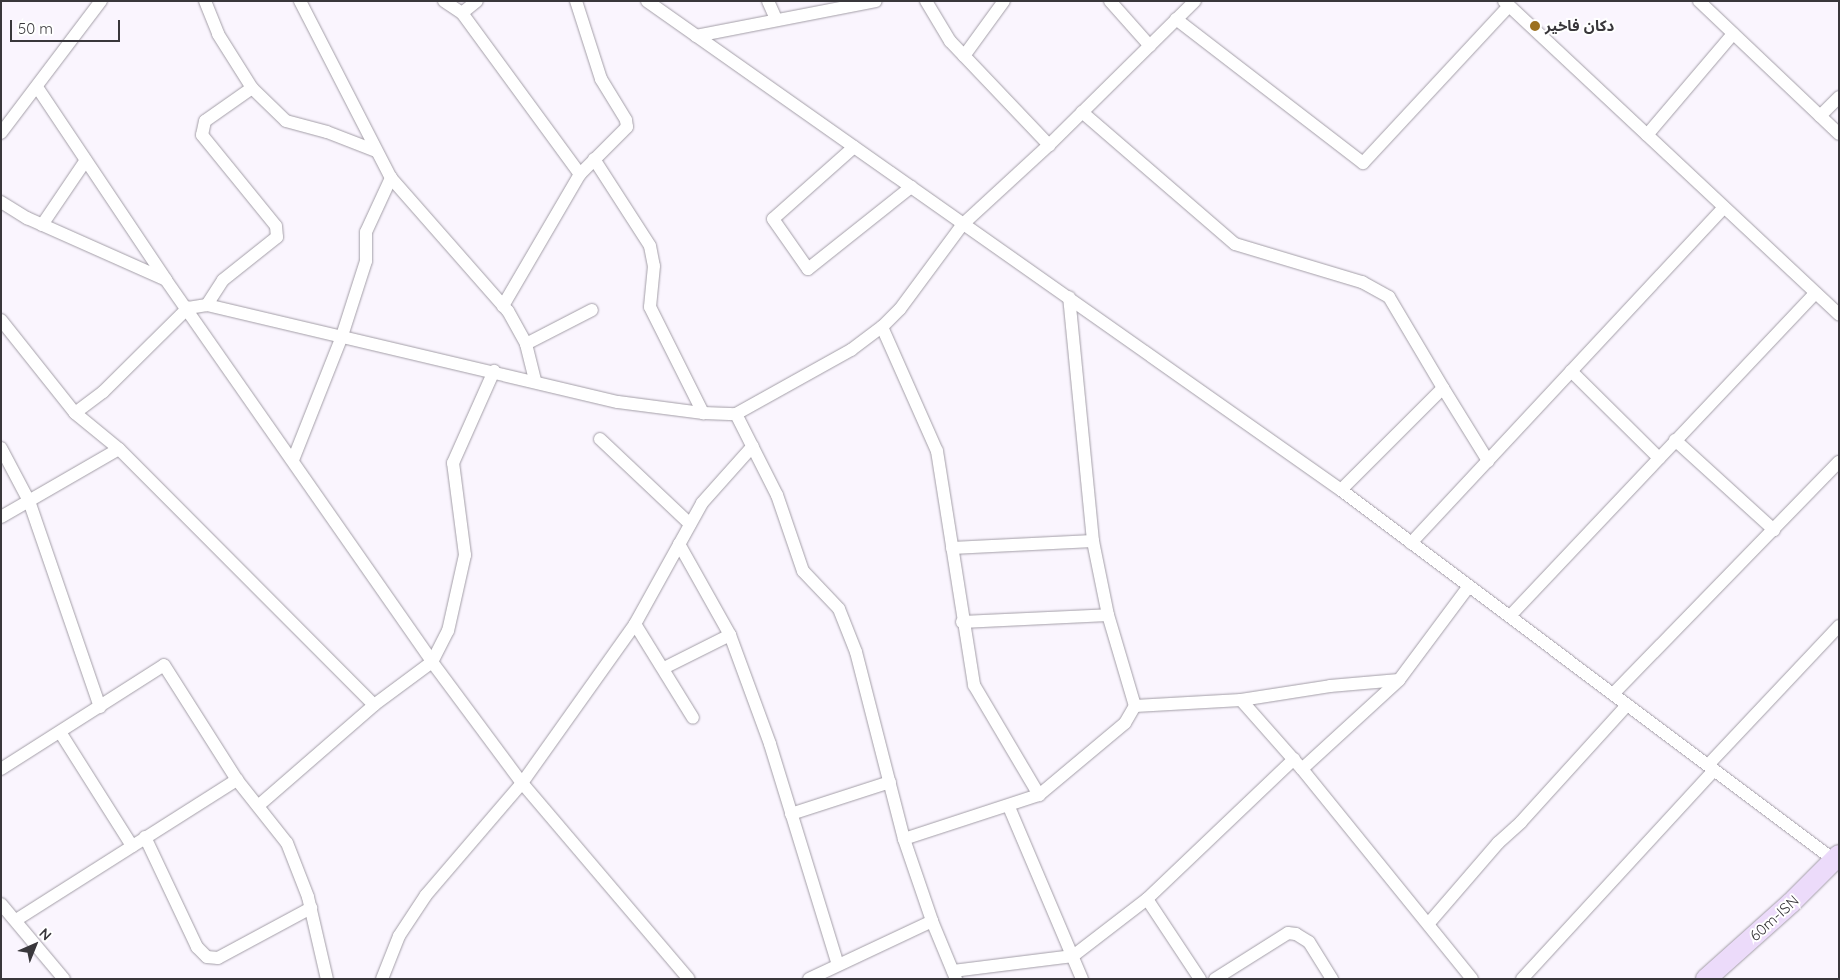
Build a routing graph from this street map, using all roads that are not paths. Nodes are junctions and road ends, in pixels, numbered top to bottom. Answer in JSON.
{"nodes":[{"id":1,"x":102,"y":1,"type":"edge"},
{"id":2,"x":205,"y":1,"type":"edge"},
{"id":3,"x":300,"y":1,"type":"edge"},
{"id":4,"x":444,"y":1,"type":"edge"},
{"id":5,"x":478,"y":1,"type":"edge"},
{"id":6,"x":576,"y":1,"type":"edge"},
{"id":7,"x":647,"y":1,"type":"edge"},
{"id":8,"x":768,"y":1,"type":"edge"},
{"id":9,"x":876,"y":1,"type":"edge"},
{"id":10,"x":926,"y":1,"type":"edge"},
{"id":11,"x":1004,"y":1,"type":"edge"},
{"id":12,"x":1110,"y":1,"type":"edge"},
{"id":13,"x":1195,"y":1,"type":"edge"},
{"id":14,"x":1699,"y":1,"type":"edge"},
{"id":15,"x":1507,"y":4,"type":"edge"},
{"id":16,"x":659,"y":6,"type":"edge"},
{"id":17,"x":462,"y":13,"type":"junction"},
{"id":18,"x":776,"y":19,"type":"junction"},
{"id":19,"x":1176,"y":20,"type":"junction"},
{"id":20,"x":1734,"y":34,"type":"junction"},
{"id":21,"x":696,"y":36,"type":"junction"},
{"id":22,"x":1150,"y":46,"type":"junction"},
{"id":23,"x":964,"y":56,"type":"junction"},
{"id":24,"x":37,"y":87,"type":"junction"},
{"id":25,"x":252,"y":88,"type":"junction"},
{"id":26,"x":1839,"y":97,"type":"edge"},
{"id":27,"x":1082,"y":112,"type":"junction"},
{"id":28,"x":1820,"y":116,"type":"junction"},
{"id":29,"x":1,"y":133,"type":"edge"},
{"id":30,"x":1839,"y":134,"type":"edge"},
{"id":31,"x":1647,"y":135,"type":"junction"},
{"id":32,"x":1049,"y":145,"type":"junction"},
{"id":33,"x":854,"y":147,"type":"junction"},
{"id":34,"x":376,"y":152,"type":"junction"},
{"id":35,"x":594,"y":159,"type":"junction"},
{"id":36,"x":86,"y":160,"type":"junction"},
{"id":37,"x":580,"y":174,"type":"junction"},
{"id":38,"x":391,"y":178,"type":"junction"},
{"id":39,"x":910,"y":187,"type":"junction"},
{"id":40,"x":1,"y":202,"type":"edge"},
{"id":41,"x":1724,"y":206,"type":"junction"},
{"id":42,"x":963,"y":224,"type":"junction"},
{"id":43,"x":42,"y":225,"type":"junction"},
{"id":44,"x":166,"y":280,"type":"junction"},
{"id":45,"x":1815,"y":294,"type":"junction"},
{"id":46,"x":1069,"y":297,"type":"junction"},
{"id":47,"x":207,"y":305,"type":"junction"},
{"id":48,"x":503,"y":306,"type":"junction"},
{"id":49,"x":188,"y":308,"type":"junction"},
{"id":50,"x":1837,"y":309,"type":"edge"},
{"id":51,"x":592,"y":310,"type":"dead end"},
{"id":52,"x":1,"y":320,"type":"edge"},
{"id":53,"x":882,"y":327,"type":"junction"},
{"id":54,"x":341,"y":339,"type":"junction"},
{"id":55,"x":526,"y":344,"type":"junction"},
{"id":56,"x":494,"y":371,"type":"junction"},
{"id":57,"x":1572,"y":371,"type":"junction"},
{"id":58,"x":535,"y":380,"type":"junction"},
{"id":59,"x":1443,"y":388,"type":"junction"},
{"id":60,"x":75,"y":413,"type":"junction"},
{"id":61,"x":703,"y":414,"type":"junction"},
{"id":62,"x":736,"y":414,"type":"junction"},
{"id":63,"x":600,"y":439,"type":"dead end"},
{"id":64,"x":1675,"y":440,"type":"junction"},
{"id":65,"x":753,"y":446,"type":"junction"},
{"id":66,"x":1,"y":448,"type":"edge"},
{"id":67,"x":119,"y":449,"type":"junction"},
{"id":68,"x":1659,"y":458,"type":"junction"},
{"id":69,"x":293,"y":460,"type":"junction"},
{"id":70,"x":1488,"y":461,"type":"junction"},
{"id":71,"x":1839,"y":462,"type":"edge"},
{"id":72,"x":1341,"y":490,"type":"junction"},
{"id":73,"x":29,"y":501,"type":"junction"},
{"id":74,"x":1,"y":518,"type":"edge"},
{"id":75,"x":690,"y":524,"type":"junction"},
{"id":76,"x":1774,"y":530,"type":"junction"},
{"id":77,"x":1093,"y":541,"type":"junction"},
{"id":78,"x":1411,"y":542,"type":"junction"},
{"id":79,"x":679,"y":544,"type":"junction"},
{"id":80,"x":952,"y":548,"type":"junction"},
{"id":81,"x":1469,"y":586,"type":"junction"},
{"id":82,"x":1108,"y":615,"type":"junction"},
{"id":83,"x":1510,"y":616,"type":"junction"},
{"id":84,"x":962,"y":622,"type":"junction"},
{"id":85,"x":635,"y":624,"type":"junction"},
{"id":86,"x":1839,"y":626,"type":"edge"},
{"id":87,"x":730,"y":636,"type":"junction"},
{"id":88,"x":432,"y":662,"type":"junction"},
{"id":89,"x":664,"y":668,"type":"junction"},
{"id":90,"x":1399,"y":680,"type":"junction"},
{"id":91,"x":1613,"y":694,"type":"junction"},
{"id":92,"x":1241,"y":700,"type":"junction"},
{"id":93,"x":374,"y":705,"type":"junction"},
{"id":94,"x":1627,"y":705,"type":"junction"},
{"id":95,"x":1135,"y":706,"type":"junction"},
{"id":96,"x":100,"y":707,"type":"junction"},
{"id":97,"x":693,"y":718,"type":"dead end"},
{"id":98,"x":60,"y":732,"type":"junction"},
{"id":99,"x":1298,"y":764,"type":"junction"},
{"id":100,"x":1711,"y":767,"type":"junction"},
{"id":101,"x":1,"y":768,"type":"edge"},
{"id":102,"x":238,"y":780,"type":"junction"},
{"id":103,"x":890,"y":782,"type":"junction"},
{"id":104,"x":522,"y":783,"type":"junction"},
{"id":105,"x":1039,"y":795,"type":"junction"},
{"id":106,"x":258,"y":806,"type":"junction"},
{"id":107,"x":1009,"y":807,"type":"junction"},
{"id":108,"x":791,"y":814,"type":"junction"},
{"id":109,"x":145,"y":837,"type":"junction"},
{"id":110,"x":904,"y":839,"type":"junction"},
{"id":111,"x":132,"y":846,"type":"junction"},
{"id":112,"x":1837,"y":857,"type":"edge"},
{"id":113,"x":1148,"y":899,"type":"junction"},
{"id":114,"x":1,"y":904,"type":"edge"},
{"id":115,"x":311,"y":908,"type":"junction"},
{"id":116,"x":16,"y":920,"type":"junction"},
{"id":117,"x":932,"y":921,"type":"junction"},
{"id":118,"x":1429,"y":923,"type":"junction"},
{"id":119,"x":1073,"y":956,"type":"junction"},
{"id":120,"x":838,"y":964,"type":"junction"},
{"id":121,"x":954,"y":975,"type":"edge"},
{"id":122,"x":64,"y":979,"type":"edge"},
{"id":123,"x":327,"y":979,"type":"edge"},
{"id":124,"x":382,"y":979,"type":"edge"},
{"id":125,"x":689,"y":979,"type":"edge"},
{"id":126,"x":809,"y":979,"type":"edge"},
{"id":127,"x":1082,"y":979,"type":"edge"},
{"id":128,"x":1200,"y":979,"type":"edge"},
{"id":129,"x":1215,"y":979,"type":"edge"},
{"id":130,"x":1332,"y":979,"type":"edge"},
{"id":131,"x":1472,"y":979,"type":"edge"},
{"id":132,"x":1522,"y":979,"type":"edge"},
{"id":133,"x":1706,"y":979,"type":"edge"}],
"edges":[{"from":1,"to":24,"type":"street"},
{"from":2,"to":25,"type":"street"},
{"from":3,"to":34,"type":"street"},
{"from":4,"to":17,"type":"street"},
{"from":5,"to":17,"type":"street"},
{"from":6,"to":35,"type":"street"},
{"from":7,"to":16,"type":"street"},
{"from":8,"to":18,"type":"street"},
{"from":9,"to":18,"type":"street"},
{"from":10,"to":23,"type":"street"},
{"from":11,"to":23,"type":"street"},
{"from":12,"to":22,"type":"street"},
{"from":13,"to":19,"type":"street"},
{"from":14,"to":20,"type":"street"},
{"from":15,"to":19,"type":"street"},
{"from":15,"to":31,"type":"street"},
{"from":16,"to":21,"type":"street"},
{"from":17,"to":37,"type":"street"},
{"from":18,"to":21,"type":"street"},
{"from":19,"to":22,"type":"street"},
{"from":20,"to":28,"type":"street"},
{"from":20,"to":31,"type":"street"},
{"from":21,"to":33,"type":"street"},
{"from":22,"to":27,"type":"street"},
{"from":23,"to":32,"type":"street"},
{"from":24,"to":29,"type":"street"},
{"from":24,"to":36,"type":"street"},
{"from":25,"to":34,"type":"street"},
{"from":25,"to":47,"type":"street"},
{"from":26,"to":28,"type":"street"},
{"from":27,"to":32,"type":"street"},
{"from":27,"to":59,"type":"street"},
{"from":28,"to":30,"type":"street"},
{"from":31,"to":41,"type":"street"},
{"from":32,"to":42,"type":"street"},
{"from":33,"to":39,"type":"street"},
{"from":33,"to":39,"type":"street"},
{"from":34,"to":38,"type":"street"},
{"from":35,"to":37,"type":"street"},
{"from":35,"to":61,"type":"street"},
{"from":36,"to":43,"type":"street"},
{"from":36,"to":44,"type":"street"},
{"from":37,"to":48,"type":"street"},
{"from":38,"to":48,"type":"street"},
{"from":38,"to":54,"type":"street"},
{"from":39,"to":42,"type":"street"},
{"from":40,"to":43,"type":"street"},
{"from":41,"to":45,"type":"street"},
{"from":41,"to":57,"type":"street"},
{"from":42,"to":46,"type":"street"},
{"from":42,"to":53,"type":"street"},
{"from":43,"to":44,"type":"street"},
{"from":44,"to":49,"type":"street"},
{"from":45,"to":50,"type":"street"},
{"from":45,"to":64,"type":"street"},
{"from":46,"to":72,"type":"street"},
{"from":46,"to":77,"type":"street"},
{"from":47,"to":49,"type":"street"},
{"from":47,"to":54,"type":"street"},
{"from":48,"to":55,"type":"street"},
{"from":49,"to":60,"type":"street"},
{"from":49,"to":69,"type":"street"},
{"from":51,"to":55,"type":"street"},
{"from":52,"to":60,"type":"street"},
{"from":53,"to":62,"type":"street"},
{"from":53,"to":80,"type":"street"},
{"from":54,"to":56,"type":"street"},
{"from":54,"to":69,"type":"street"},
{"from":55,"to":58,"type":"street"},
{"from":56,"to":58,"type":"street"},
{"from":56,"to":88,"type":"street"},
{"from":57,"to":68,"type":"street"},
{"from":57,"to":70,"type":"street"},
{"from":58,"to":61,"type":"street"},
{"from":59,"to":70,"type":"street"},
{"from":59,"to":72,"type":"street"},
{"from":60,"to":67,"type":"street"},
{"from":61,"to":62,"type":"street"},
{"from":62,"to":65,"type":"street"},
{"from":63,"to":75,"type":"street"},
{"from":64,"to":68,"type":"street"},
{"from":64,"to":76,"type":"street"},
{"from":65,"to":75,"type":"street"},
{"from":65,"to":103,"type":"street"},
{"from":66,"to":73,"type":"street"},
{"from":67,"to":73,"type":"street"},
{"from":67,"to":93,"type":"street"},
{"from":68,"to":83,"type":"street"},
{"from":69,"to":88,"type":"street"},
{"from":70,"to":78,"type":"street"},
{"from":71,"to":76,"type":"street"},
{"from":72,"to":78,"type":"street"},
{"from":73,"to":74,"type":"street"},
{"from":73,"to":96,"type":"street"},
{"from":75,"to":79,"type":"street"},
{"from":76,"to":91,"type":"street"},
{"from":77,"to":80,"type":"street"},
{"from":77,"to":82,"type":"street"},
{"from":78,"to":81,"type":"street"},
{"from":79,"to":85,"type":"street"},
{"from":79,"to":87,"type":"street"},
{"from":80,"to":84,"type":"street"},
{"from":81,"to":83,"type":"street"},
{"from":81,"to":90,"type":"street"},
{"from":82,"to":84,"type":"street"},
{"from":82,"to":95,"type":"street"},
{"from":83,"to":91,"type":"street"},
{"from":84,"to":105,"type":"street"},
{"from":85,"to":89,"type":"street"},
{"from":85,"to":104,"type":"street"},
{"from":86,"to":100,"type":"street"},
{"from":87,"to":89,"type":"street"},
{"from":87,"to":108,"type":"street"},
{"from":88,"to":93,"type":"street"},
{"from":88,"to":104,"type":"street"},
{"from":89,"to":97,"type":"street"},
{"from":90,"to":92,"type":"street"},
{"from":90,"to":99,"type":"street"},
{"from":91,"to":94,"type":"street"},
{"from":92,"to":95,"type":"street"},
{"from":92,"to":99,"type":"street"},
{"from":93,"to":106,"type":"street"},
{"from":94,"to":100,"type":"street"},
{"from":94,"to":118,"type":"street"},
{"from":95,"to":105,"type":"street"},
{"from":96,"to":98,"type":"street"},
{"from":96,"to":102,"type":"street"},
{"from":98,"to":101,"type":"street"},
{"from":98,"to":111,"type":"street"},
{"from":99,"to":113,"type":"street"},
{"from":99,"to":118,"type":"street"},
{"from":100,"to":112,"type":"street"},
{"from":100,"to":132,"type":"street"},
{"from":102,"to":106,"type":"street"},
{"from":102,"to":109,"type":"street"},
{"from":103,"to":108,"type":"street"},
{"from":103,"to":110,"type":"street"},
{"from":104,"to":124,"type":"street"},
{"from":104,"to":125,"type":"street"},
{"from":105,"to":107,"type":"street"},
{"from":106,"to":115,"type":"street"},
{"from":107,"to":110,"type":"street"},
{"from":107,"to":119,"type":"street"},
{"from":108,"to":120,"type":"street"},
{"from":109,"to":111,"type":"street"},
{"from":109,"to":115,"type":"street"},
{"from":110,"to":117,"type":"street"},
{"from":111,"to":116,"type":"street"},
{"from":112,"to":133,"type":"main road","name":"60m-ISN"},
{"from":113,"to":119,"type":"street"},
{"from":113,"to":128,"type":"street"},
{"from":114,"to":116,"type":"street"},
{"from":115,"to":123,"type":"street"},
{"from":116,"to":122,"type":"street"},
{"from":117,"to":120,"type":"street"},
{"from":117,"to":121,"type":"street"},
{"from":118,"to":131,"type":"street"},
{"from":119,"to":121,"type":"street"},
{"from":119,"to":127,"type":"street"},
{"from":120,"to":126,"type":"street"},
{"from":129,"to":130,"type":"street"}]}
